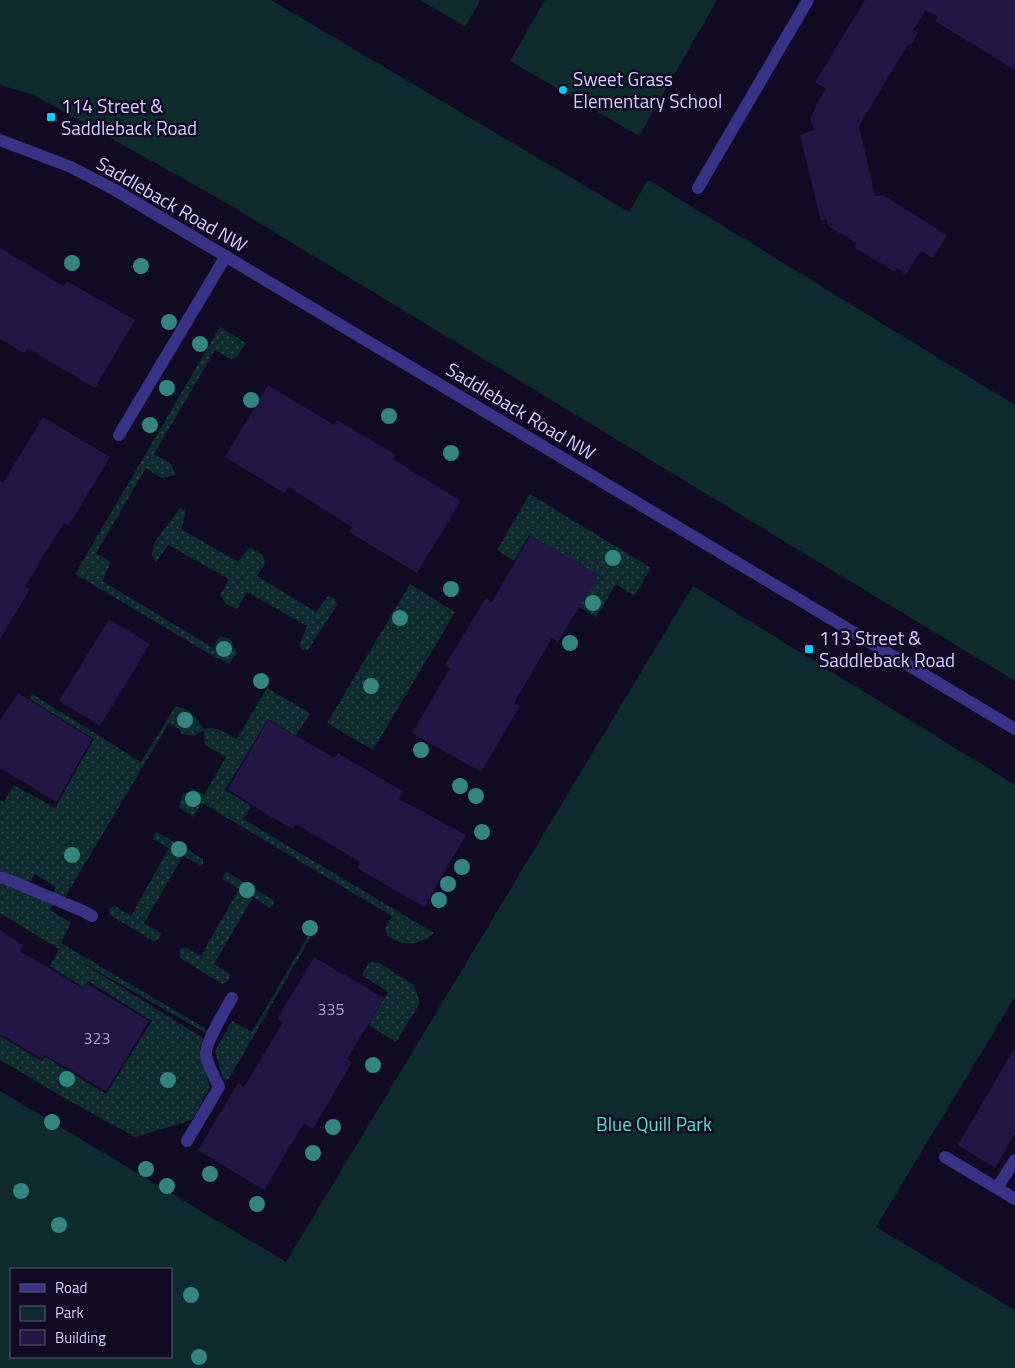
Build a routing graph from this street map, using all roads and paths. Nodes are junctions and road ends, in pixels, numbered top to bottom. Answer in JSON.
{"nodes":[{"id":1,"x":808,"y":0,"type":"edge"},
{"id":2,"x":0,"y":140,"type":"edge"},
{"id":3,"x":698,"y":188,"type":"dead end"},
{"id":4,"x":226,"y":256,"type":"junction"},
{"id":5,"x":118,"y":436,"type":"dead end"},
{"id":6,"x":1015,"y":729,"type":"edge"},
{"id":7,"x":0,"y":878,"type":"edge"},
{"id":8,"x":92,"y":916,"type":"dead end"},
{"id":9,"x":232,"y":998,"type":"dead end"},
{"id":10,"x":187,"y":1141,"type":"dead end"},
{"id":11,"x":945,"y":1158,"type":"dead end"},
{"id":12,"x":1015,"y":1160,"type":"edge"},
{"id":13,"x":997,"y":1188,"type":"junction"},
{"id":14,"x":1015,"y":1199,"type":"edge"}],
"edges":[{"from":1,"to":3,"type":"street"},
{"from":2,"to":4,"type":"street","name":"Saddleback Road NW"},
{"from":4,"to":5,"type":"street"},
{"from":4,"to":6,"type":"street","name":"Saddleback Road NW"},
{"from":7,"to":8,"type":"street"},
{"from":9,"to":10,"type":"street"},
{"from":11,"to":13,"type":"street"},
{"from":12,"to":13,"type":"street"},
{"from":13,"to":14,"type":"street"}]}
